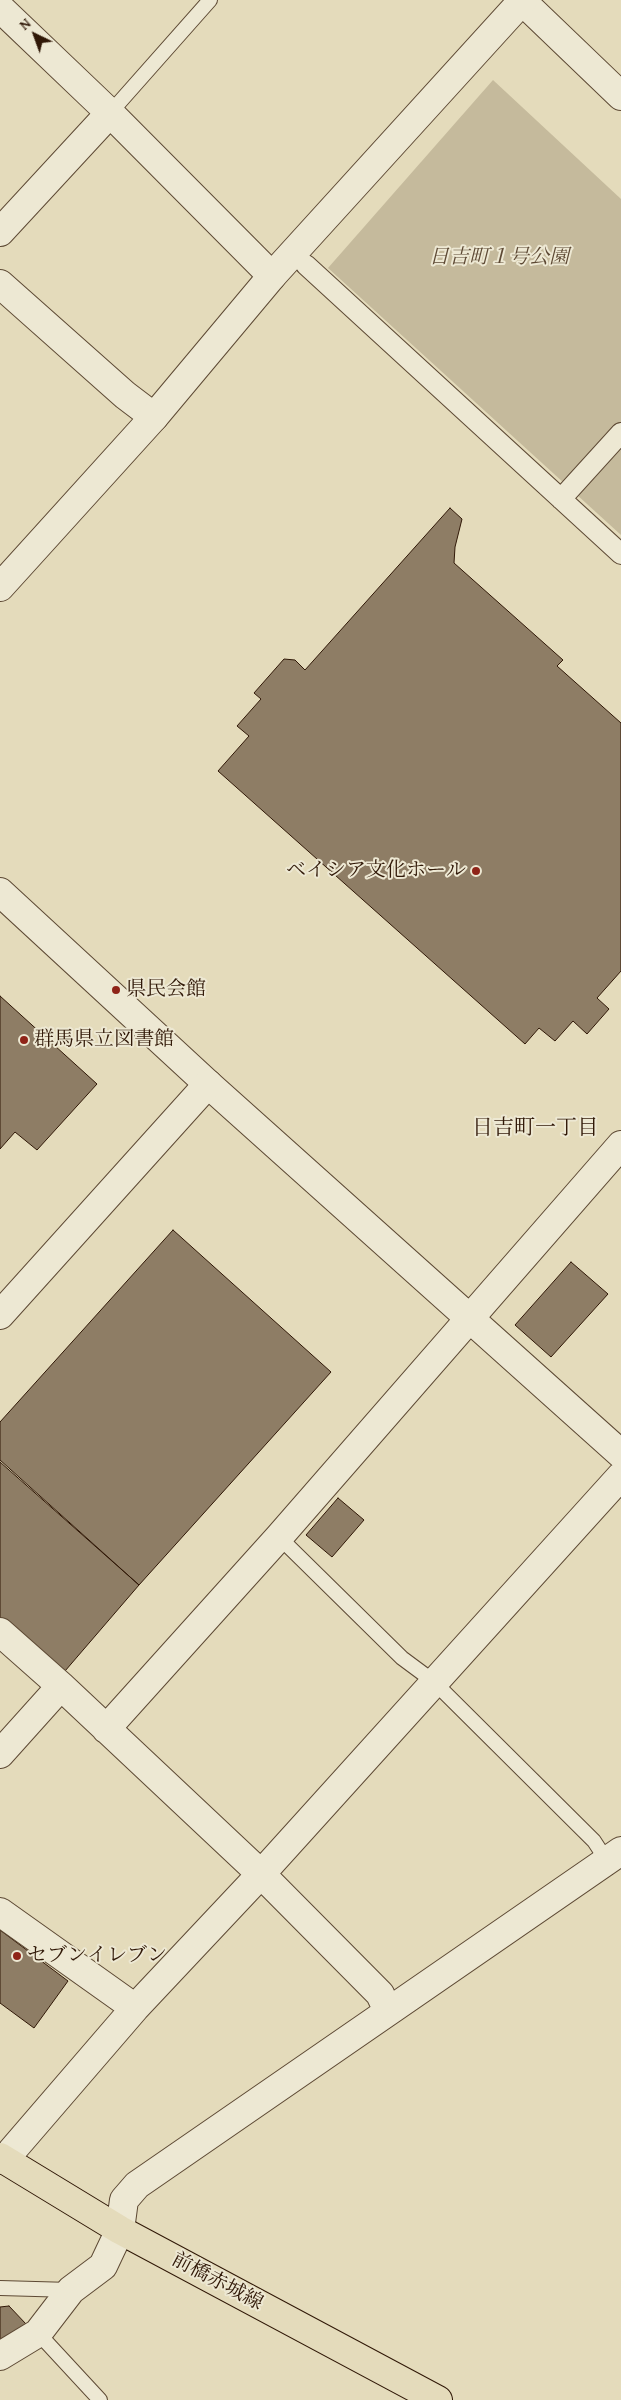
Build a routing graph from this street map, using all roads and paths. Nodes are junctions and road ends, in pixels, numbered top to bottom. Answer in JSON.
{"nodes":[{"id":1,"x":210,"y":0,"type":"edge"},
{"id":2,"x":522,"y":1,"type":"edge"},
{"id":3,"x":0,"y":8,"type":"edge"},
{"id":4,"x":621,"y":96,"type":"edge"},
{"id":5,"x":110,"y":113,"type":"junction"},
{"id":6,"x":0,"y":232,"type":"edge"},
{"id":7,"x":306,"y":265,"type":"dead end"},
{"id":8,"x":272,"y":276,"type":"junction"},
{"id":9,"x":0,"y":284,"type":"edge"},
{"id":10,"x":154,"y":417,"type":"junction"},
{"id":11,"x":621,"y":433,"type":"edge"},
{"id":12,"x":561,"y":499,"type":"junction"},
{"id":13,"x":621,"y":554,"type":"edge"},
{"id":14,"x":0,"y":587,"type":"edge"},
{"id":15,"x":0,"y":892,"type":"edge"},
{"id":16,"x":208,"y":1084,"type":"junction"},
{"id":17,"x":621,"y":1145,"type":"edge"},
{"id":18,"x":0,"y":1315,"type":"edge"},
{"id":19,"x":470,"y":1320,"type":"junction"},
{"id":20,"x":621,"y":1454,"type":"edge"},
{"id":21,"x":621,"y":1476,"type":"edge"},
{"id":22,"x":279,"y":1537,"type":"junction"},
{"id":23,"x":0,"y":1632,"type":"edge"},
{"id":24,"x":433,"y":1681,"type":"junction"},
{"id":25,"x":61,"y":1686,"type":"junction"},
{"id":26,"x":106,"y":1729,"type":"junction"},
{"id":27,"x":0,"y":1754,"type":"edge"},
{"id":28,"x":614,"y":1856,"type":"edge"},
{"id":29,"x":261,"y":1874,"type":"junction"},
{"id":30,"x":0,"y":1912,"type":"edge"},
{"id":31,"x":135,"y":2008,"type":"junction"},
{"id":32,"x":388,"y":2011,"type":"junction"},
{"id":33,"x":2,"y":2158,"type":"edge"},
{"id":34,"x":120,"y":2230,"type":"junction"},
{"id":35,"x":0,"y":2288,"type":"edge"},
{"id":36,"x":71,"y":2290,"type":"junction"},
{"id":37,"x":38,"y":2333,"type":"junction"},
{"id":38,"x":0,"y":2356,"type":"edge"},
{"id":39,"x":100,"y":2400,"type":"edge"},
{"id":40,"x":438,"y":2400,"type":"edge"}],
"edges":[{"from":1,"to":5,"type":"lane"},
{"from":2,"to":4,"type":"street"},
{"from":2,"to":8,"type":"street"},
{"from":3,"to":5,"type":"street"},
{"from":5,"to":6,"type":"street"},
{"from":5,"to":8,"type":"street"},
{"from":7,"to":12,"type":"street"},
{"from":8,"to":10,"type":"street"},
{"from":9,"to":10,"type":"street"},
{"from":10,"to":14,"type":"street"},
{"from":11,"to":12,"type":"street"},
{"from":12,"to":13,"type":"street"},
{"from":15,"to":16,"type":"street"},
{"from":16,"to":18,"type":"street"},
{"from":16,"to":19,"type":"street"},
{"from":17,"to":19,"type":"street"},
{"from":19,"to":20,"type":"street"},
{"from":19,"to":22,"type":"street"},
{"from":21,"to":24,"type":"street"},
{"from":22,"to":24,"type":"lane"},
{"from":22,"to":26,"type":"street"},
{"from":23,"to":25,"type":"street"},
{"from":24,"to":28,"type":"lane"},
{"from":24,"to":29,"type":"street"},
{"from":25,"to":26,"type":"street"},
{"from":25,"to":27,"type":"street"},
{"from":26,"to":29,"type":"street"},
{"from":28,"to":32,"type":"street"},
{"from":29,"to":31,"type":"street"},
{"from":29,"to":32,"type":"street"},
{"from":30,"to":31,"type":"street"},
{"from":31,"to":33,"type":"street"},
{"from":32,"to":34,"type":"street"},
{"from":33,"to":34,"type":"main road","name":"前橋赤城線"},
{"from":34,"to":36,"type":"street"},
{"from":34,"to":40,"type":"main road","name":"前橋赤城線"},
{"from":35,"to":36,"type":"lane"},
{"from":36,"to":37,"type":"street"},
{"from":37,"to":38,"type":"street"},
{"from":37,"to":39,"type":"lane"}]}
